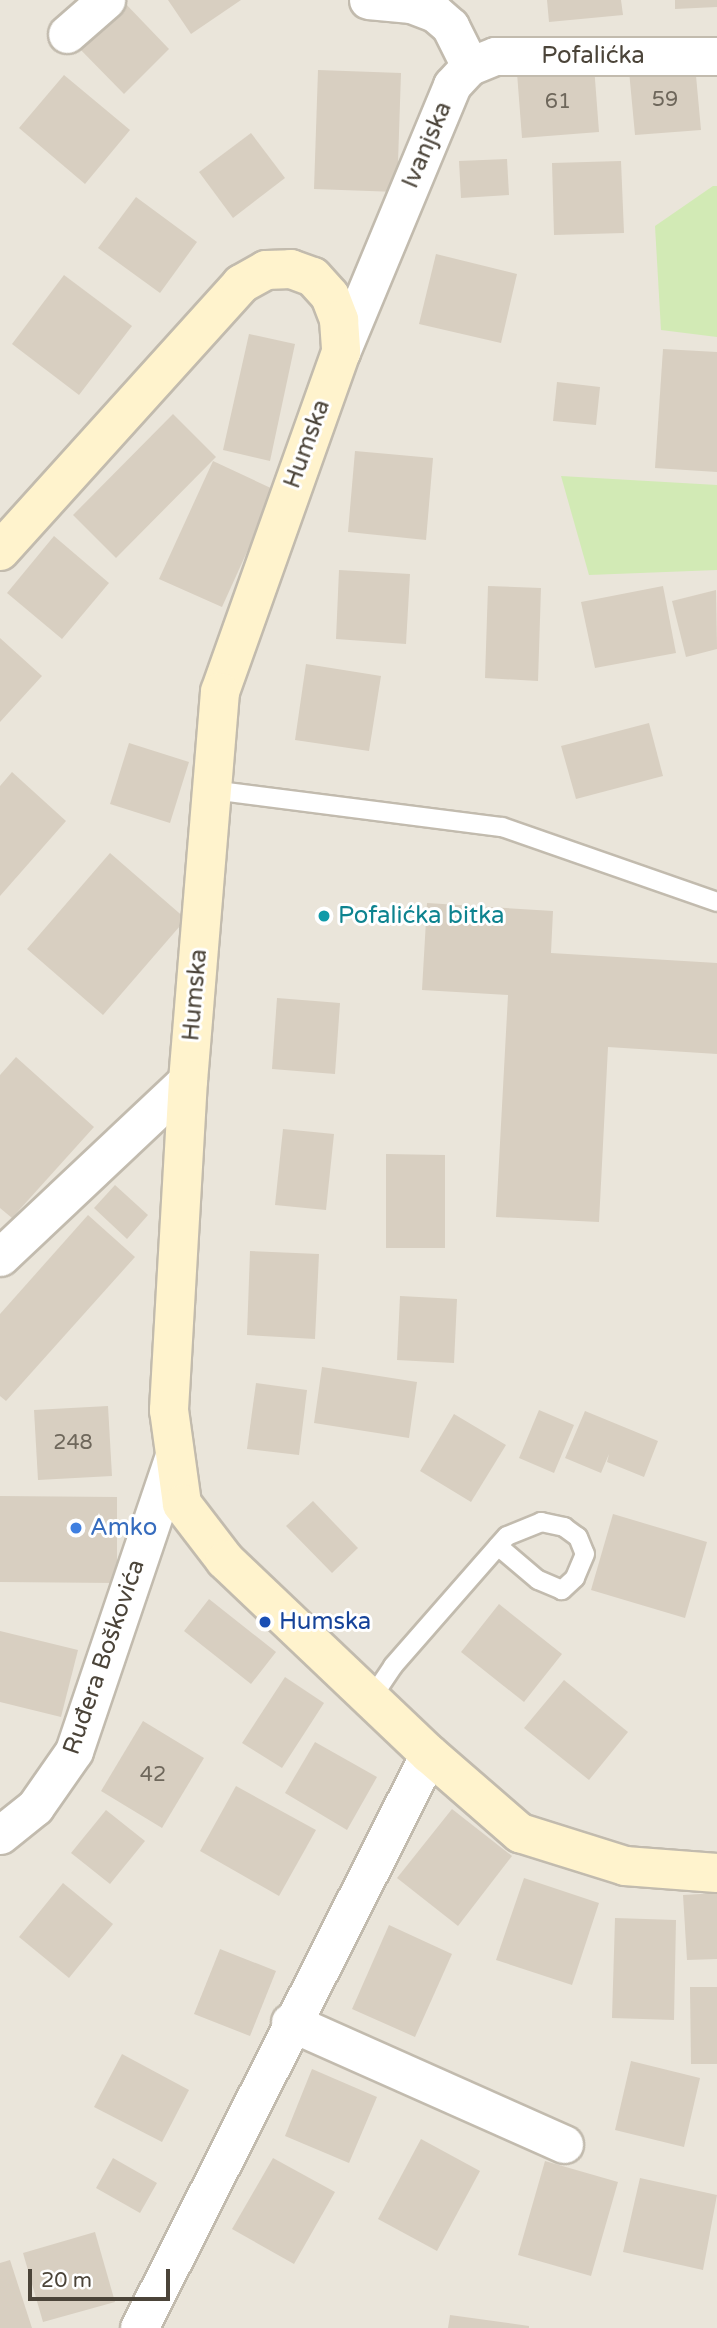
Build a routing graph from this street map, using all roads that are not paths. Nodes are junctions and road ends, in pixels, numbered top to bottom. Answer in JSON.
{"nodes":[{"id":1,"x":106,"y":0,"type":"edge"},
{"id":2,"x":368,"y":0,"type":"edge"},
{"id":3,"x":67,"y":34,"type":"dead end"},
{"id":4,"x":717,"y":56,"type":"edge"},
{"id":5,"x":470,"y":65,"type":"junction"},
{"id":6,"x":341,"y":352,"type":"junction"},
{"id":7,"x":0,"y":551,"type":"edge"},
{"id":8,"x":212,"y":790,"type":"junction"},
{"id":9,"x":717,"y":902,"type":"edge"},
{"id":10,"x":188,"y":1080,"type":"junction"},
{"id":11,"x":0,"y":1257,"type":"edge"},
{"id":12,"x":173,"y":1458,"type":"junction"},
{"id":13,"x":498,"y":1546,"type":"junction"},
{"id":14,"x":371,"y":1699,"type":"junction"},
{"id":15,"x":429,"y":1754,"type":"junction"},
{"id":16,"x":0,"y":1835,"type":"edge"},
{"id":17,"x":717,"y":1873,"type":"edge"},
{"id":18,"x":290,"y":2022,"type":"junction"},
{"id":19,"x":564,"y":2144,"type":"dead end"},
{"id":20,"x":139,"y":2328,"type":"edge"}],
"edges":[{"from":1,"to":3,"type":"street"},
{"from":2,"to":5,"type":"street"},
{"from":4,"to":5,"type":"street","name":"Pofalićka"},
{"from":5,"to":6,"type":"street","name":"Ivanjska"},
{"from":6,"to":7,"type":"street","name":"Humska"},
{"from":6,"to":8,"type":"street","name":"Humska"},
{"from":8,"to":9,"type":"lane"},
{"from":8,"to":10,"type":"street","name":"Humska"},
{"from":10,"to":11,"type":"street"},
{"from":10,"to":12,"type":"street","name":"Humska"},
{"from":12,"to":14,"type":"street","name":"Humska"},
{"from":12,"to":16,"type":"street","name":"Ruđera Boškovića"},
{"from":13,"to":13,"type":"lane"},
{"from":13,"to":14,"type":"lane"},
{"from":14,"to":15,"type":"street","name":"Humska"},
{"from":15,"to":17,"type":"street","name":"Humska"},
{"from":15,"to":18,"type":"street"},
{"from":18,"to":19,"type":"street"},
{"from":18,"to":20,"type":"street"}]}
